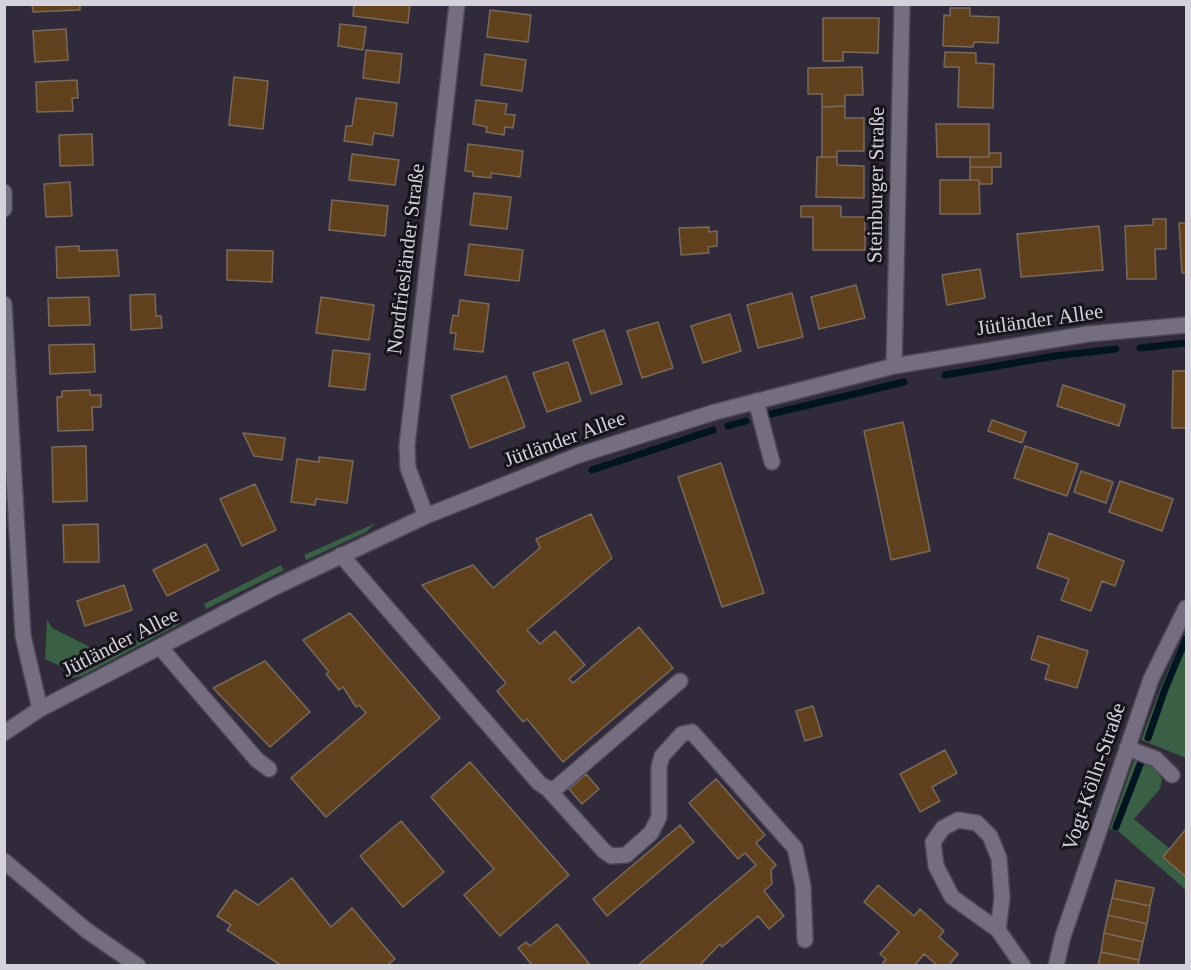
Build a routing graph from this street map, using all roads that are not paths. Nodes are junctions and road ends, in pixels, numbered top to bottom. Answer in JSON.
{"nodes":[{"id":1,"x":457,"y":4,"type":"edge"},
{"id":2,"x":902,"y":4,"type":"edge"},
{"id":3,"x":4,"y":192,"type":"edge"},
{"id":4,"x":4,"y":209,"type":"edge"},
{"id":5,"x":4,"y":304,"type":"edge"},
{"id":6,"x":1186,"y":325,"type":"edge"},
{"id":7,"x":6,"y":352,"type":"edge"},
{"id":8,"x":894,"y":366,"type":"junction"},
{"id":9,"x":756,"y":401,"type":"junction"},
{"id":10,"x":772,"y":462,"type":"dead end"},
{"id":11,"x":426,"y":516,"type":"junction"},
{"id":12,"x":341,"y":555,"type":"junction"},
{"id":13,"x":1186,"y":608,"type":"edge"},
{"id":14,"x":160,"y":647,"type":"junction"},
{"id":15,"x":680,"y":681,"type":"dead end"},
{"id":16,"x":40,"y":709,"type":"junction"},
{"id":17,"x":4,"y":733,"type":"edge"},
{"id":18,"x":1126,"y":748,"type":"junction"},
{"id":19,"x":269,"y":769,"type":"dead end"},
{"id":20,"x":1172,"y":775,"type":"dead end"},
{"id":21,"x":548,"y":789,"type":"junction"},
{"id":22,"x":4,"y":861,"type":"edge"},
{"id":23,"x":998,"y":930,"type":"junction"},
{"id":24,"x":805,"y":940,"type":"dead end"},
{"id":25,"x":138,"y":966,"type":"edge"},
{"id":26,"x":1023,"y":966,"type":"edge"},
{"id":27,"x":1056,"y":966,"type":"edge"}],
"edges":[{"from":1,"to":11,"type":"street","name":"Nordfriesländer Straße"},
{"from":2,"to":8,"type":"street","name":"Steinburger Straße"},
{"from":3,"to":4,"type":"street"},
{"from":5,"to":7,"type":"street"},
{"from":6,"to":8,"type":"street","name":"Jütländer Allee"},
{"from":7,"to":16,"type":"street"},
{"from":8,"to":9,"type":"street","name":"Jütländer Allee"},
{"from":9,"to":10,"type":"street"},
{"from":9,"to":11,"type":"street","name":"Jütländer Allee"},
{"from":11,"to":12,"type":"street","name":"Jütländer Allee"},
{"from":12,"to":14,"type":"street","name":"Jütländer Allee"},
{"from":12,"to":21,"type":"street"},
{"from":13,"to":18,"type":"street","name":"Vogt-Kölln-Straße"},
{"from":14,"to":16,"type":"street","name":"Jütländer Allee"},
{"from":14,"to":19,"type":"street"},
{"from":15,"to":21,"type":"street"},
{"from":16,"to":17,"type":"street","name":"Jütländer Allee"},
{"from":18,"to":20,"type":"street"},
{"from":18,"to":27,"type":"street","name":"Vogt-Kölln-Straße"},
{"from":21,"to":24,"type":"street"},
{"from":22,"to":25,"type":"street"},
{"from":23,"to":23,"type":"street"},
{"from":23,"to":26,"type":"street"}]}
